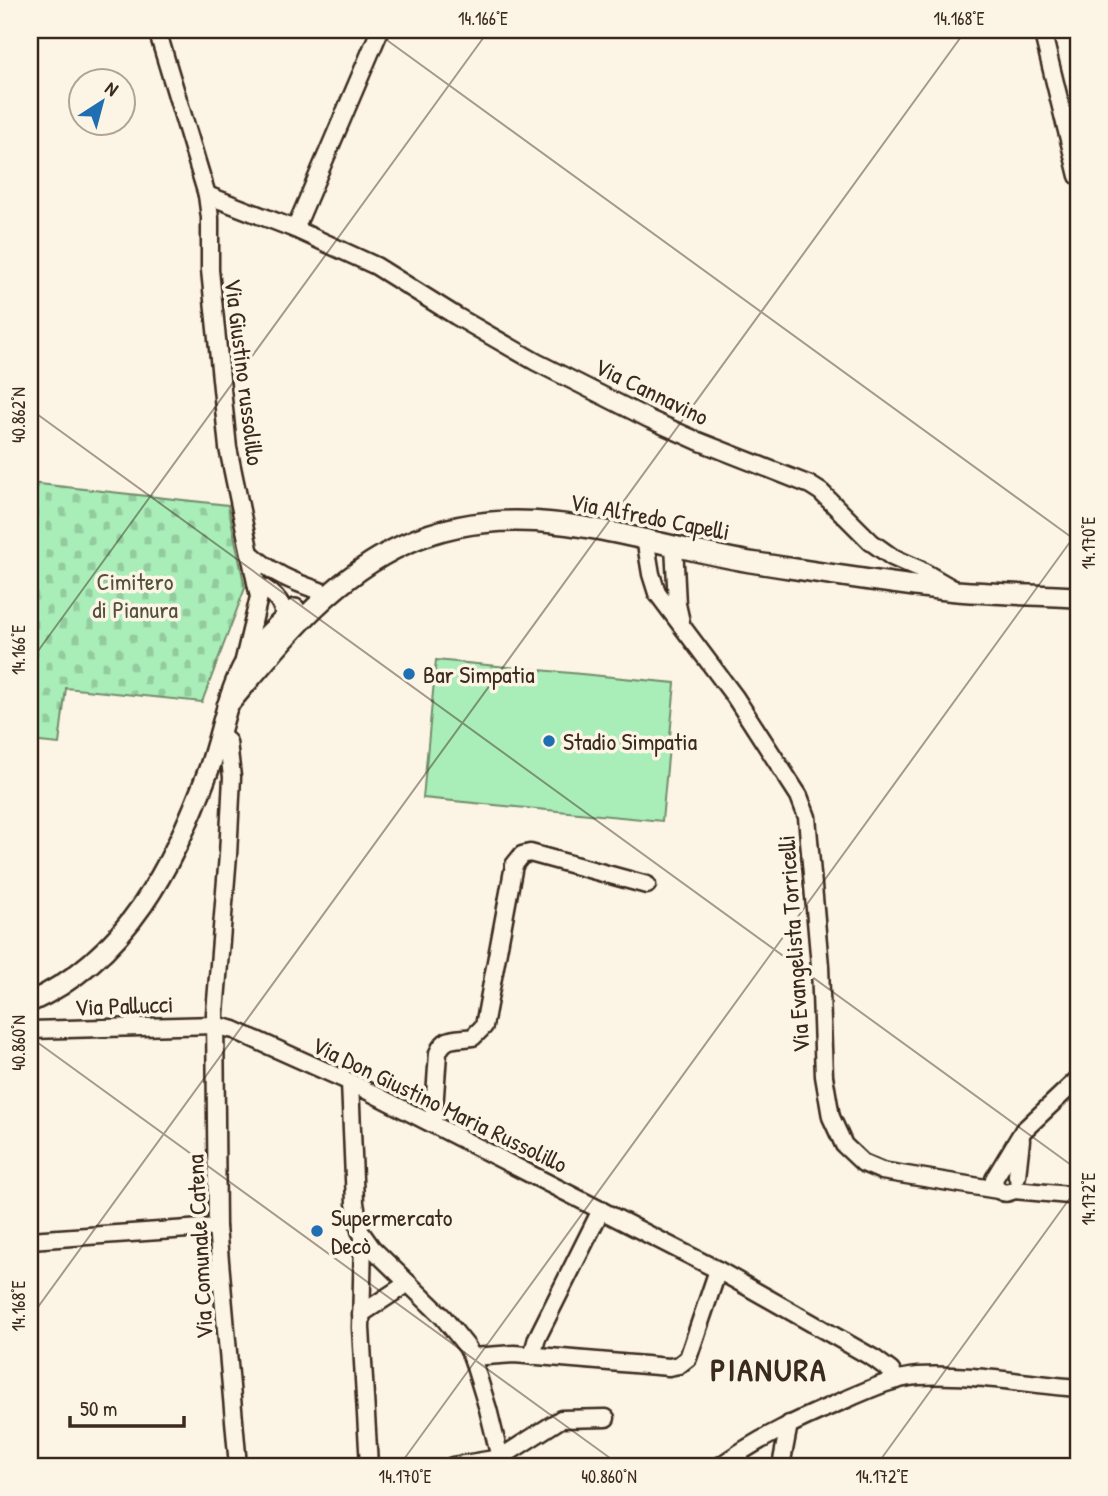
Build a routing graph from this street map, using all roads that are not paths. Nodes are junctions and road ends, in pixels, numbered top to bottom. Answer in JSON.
{"nodes":[{"id":1,"x":157,"y":30,"type":"edge"},
{"id":2,"x":380,"y":30,"type":"edge"},
{"id":3,"x":1042,"y":30,"type":"edge"},
{"id":4,"x":1078,"y":176,"type":"edge"},
{"id":5,"x":207,"y":195,"type":"junction"},
{"id":6,"x":295,"y":229,"type":"junction"},
{"id":7,"x":645,"y":538,"type":"junction"},
{"id":8,"x":674,"y":545,"type":"junction"},
{"id":9,"x":250,"y":553,"type":"junction"},
{"id":10,"x":257,"y":584,"type":"junction"},
{"id":11,"x":956,"y":591,"type":"junction"},
{"id":12,"x":324,"y":594,"type":"junction"},
{"id":13,"x":1078,"y":597,"type":"edge"},
{"id":14,"x":260,"y":603,"type":"junction"},
{"id":15,"x":285,"y":618,"type":"junction"},
{"id":16,"x":682,"y":624,"type":"junction"},
{"id":17,"x":247,"y":672,"type":"junction"},
{"id":18,"x":219,"y":734,"type":"junction"},
{"id":19,"x":647,"y":886,"type":"dead end"},
{"id":20,"x":30,"y":1002,"type":"edge"},
{"id":21,"x":215,"y":1025,"type":"junction"},
{"id":22,"x":31,"y":1029,"type":"edge"},
{"id":23,"x":1078,"y":1079,"type":"edge"},
{"id":24,"x":349,"y":1082,"type":"junction"},
{"id":25,"x":433,"y":1124,"type":"junction"},
{"id":26,"x":1001,"y":1181,"type":"junction"},
{"id":27,"x":1078,"y":1199,"type":"edge"},
{"id":28,"x":601,"y":1210,"type":"junction"},
{"id":29,"x":217,"y":1227,"type":"junction"},
{"id":30,"x":363,"y":1238,"type":"junction"},
{"id":31,"x":30,"y":1240,"type":"edge"},
{"id":32,"x":718,"y":1270,"type":"junction"},
{"id":33,"x":408,"y":1283,"type":"junction"},
{"id":34,"x":361,"y":1314,"type":"junction"},
{"id":35,"x":531,"y":1356,"type":"junction"},
{"id":36,"x":472,"y":1357,"type":"junction"},
{"id":37,"x":897,"y":1380,"type":"junction"},
{"id":38,"x":1078,"y":1388,"type":"edge"},
{"id":39,"x":606,"y":1418,"type":"dead end"},
{"id":40,"x":789,"y":1424,"type":"junction"},
{"id":41,"x":501,"y":1462,"type":"edge"},
{"id":42,"x":238,"y":1466,"type":"edge"},
{"id":43,"x":369,"y":1466,"type":"edge"},
{"id":44,"x":452,"y":1466,"type":"edge"},
{"id":45,"x":720,"y":1466,"type":"edge"},
{"id":46,"x":781,"y":1466,"type":"edge"}],
"edges":[{"from":1,"to":5,"type":"street","name":"Via Giustino russolillo"},
{"from":2,"to":6,"type":"street"},
{"from":3,"to":4,"type":"street"},
{"from":5,"to":6,"type":"street","name":"Via Cannavino"},
{"from":5,"to":9,"type":"street","name":"Via Giustino russolillo"},
{"from":6,"to":11,"type":"street","name":"Via Cannavino"},
{"from":7,"to":8,"type":"street","name":"Via Alfredo Capelli"},
{"from":7,"to":12,"type":"street","name":"Via Alfredo Capelli"},
{"from":7,"to":16,"type":"street","name":"Via Evangelista Torricelli"},
{"from":8,"to":11,"type":"street","name":"Via Alfredo Capelli"},
{"from":8,"to":16,"type":"street","name":"Via Evangelista Torricelli"},
{"from":9,"to":10,"type":"street","name":"Via Giustino russolillo"},
{"from":9,"to":12,"type":"street"},
{"from":10,"to":14,"type":"street","name":"Via Giustino russolillo"},
{"from":10,"to":15,"type":"street"},
{"from":11,"to":13,"type":"street","name":"Via Cannavino"},
{"from":12,"to":15,"type":"street","name":"Via Alfredo Capelli"},
{"from":12,"to":17,"type":"street","name":"Via Alfredo Capelli"},
{"from":14,"to":15,"type":"street"},
{"from":14,"to":17,"type":"street"},
{"from":15,"to":17,"type":"street","name":"Via Alfredo Capelli"},
{"from":16,"to":26,"type":"street","name":"Via Evangelista Torricelli"},
{"from":17,"to":18,"type":"street","name":"Via Alfredo Capelli"},
{"from":18,"to":20,"type":"street","name":"Via Alfredo Capelli"},
{"from":18,"to":21,"type":"street"},
{"from":19,"to":25,"type":"street"},
{"from":21,"to":22,"type":"street","name":"Via Pallucci"},
{"from":21,"to":24,"type":"street","name":"Via Don Giustino Maria Russolillo"},
{"from":21,"to":29,"type":"street","name":"Via Comunale Catena"},
{"from":23,"to":26,"type":"street"},
{"from":24,"to":25,"type":"street","name":"Via Don Giustino Maria Russolillo"},
{"from":24,"to":30,"type":"street"},
{"from":25,"to":28,"type":"street","name":"Via Don Giustino Maria Russolillo"},
{"from":26,"to":27,"type":"street","name":"Via Evangelista Torricelli"},
{"from":28,"to":32,"type":"street","name":"Via Don Giustino Maria Russolillo"},
{"from":28,"to":35,"type":"street"},
{"from":29,"to":31,"type":"street"},
{"from":29,"to":42,"type":"street","name":"Via Comunale Catena"},
{"from":30,"to":33,"type":"street"},
{"from":30,"to":34,"type":"street"},
{"from":32,"to":35,"type":"street"},
{"from":32,"to":37,"type":"street","name":"Via Don Giustino Maria Russolillo"},
{"from":33,"to":34,"type":"street"},
{"from":33,"to":36,"type":"street"},
{"from":34,"to":43,"type":"street"},
{"from":35,"to":36,"type":"street"},
{"from":36,"to":41,"type":"street"},
{"from":37,"to":38,"type":"street"},
{"from":37,"to":40,"type":"street"},
{"from":39,"to":41,"type":"street"},
{"from":40,"to":45,"type":"street"},
{"from":40,"to":46,"type":"street"},
{"from":41,"to":44,"type":"street"}]}
